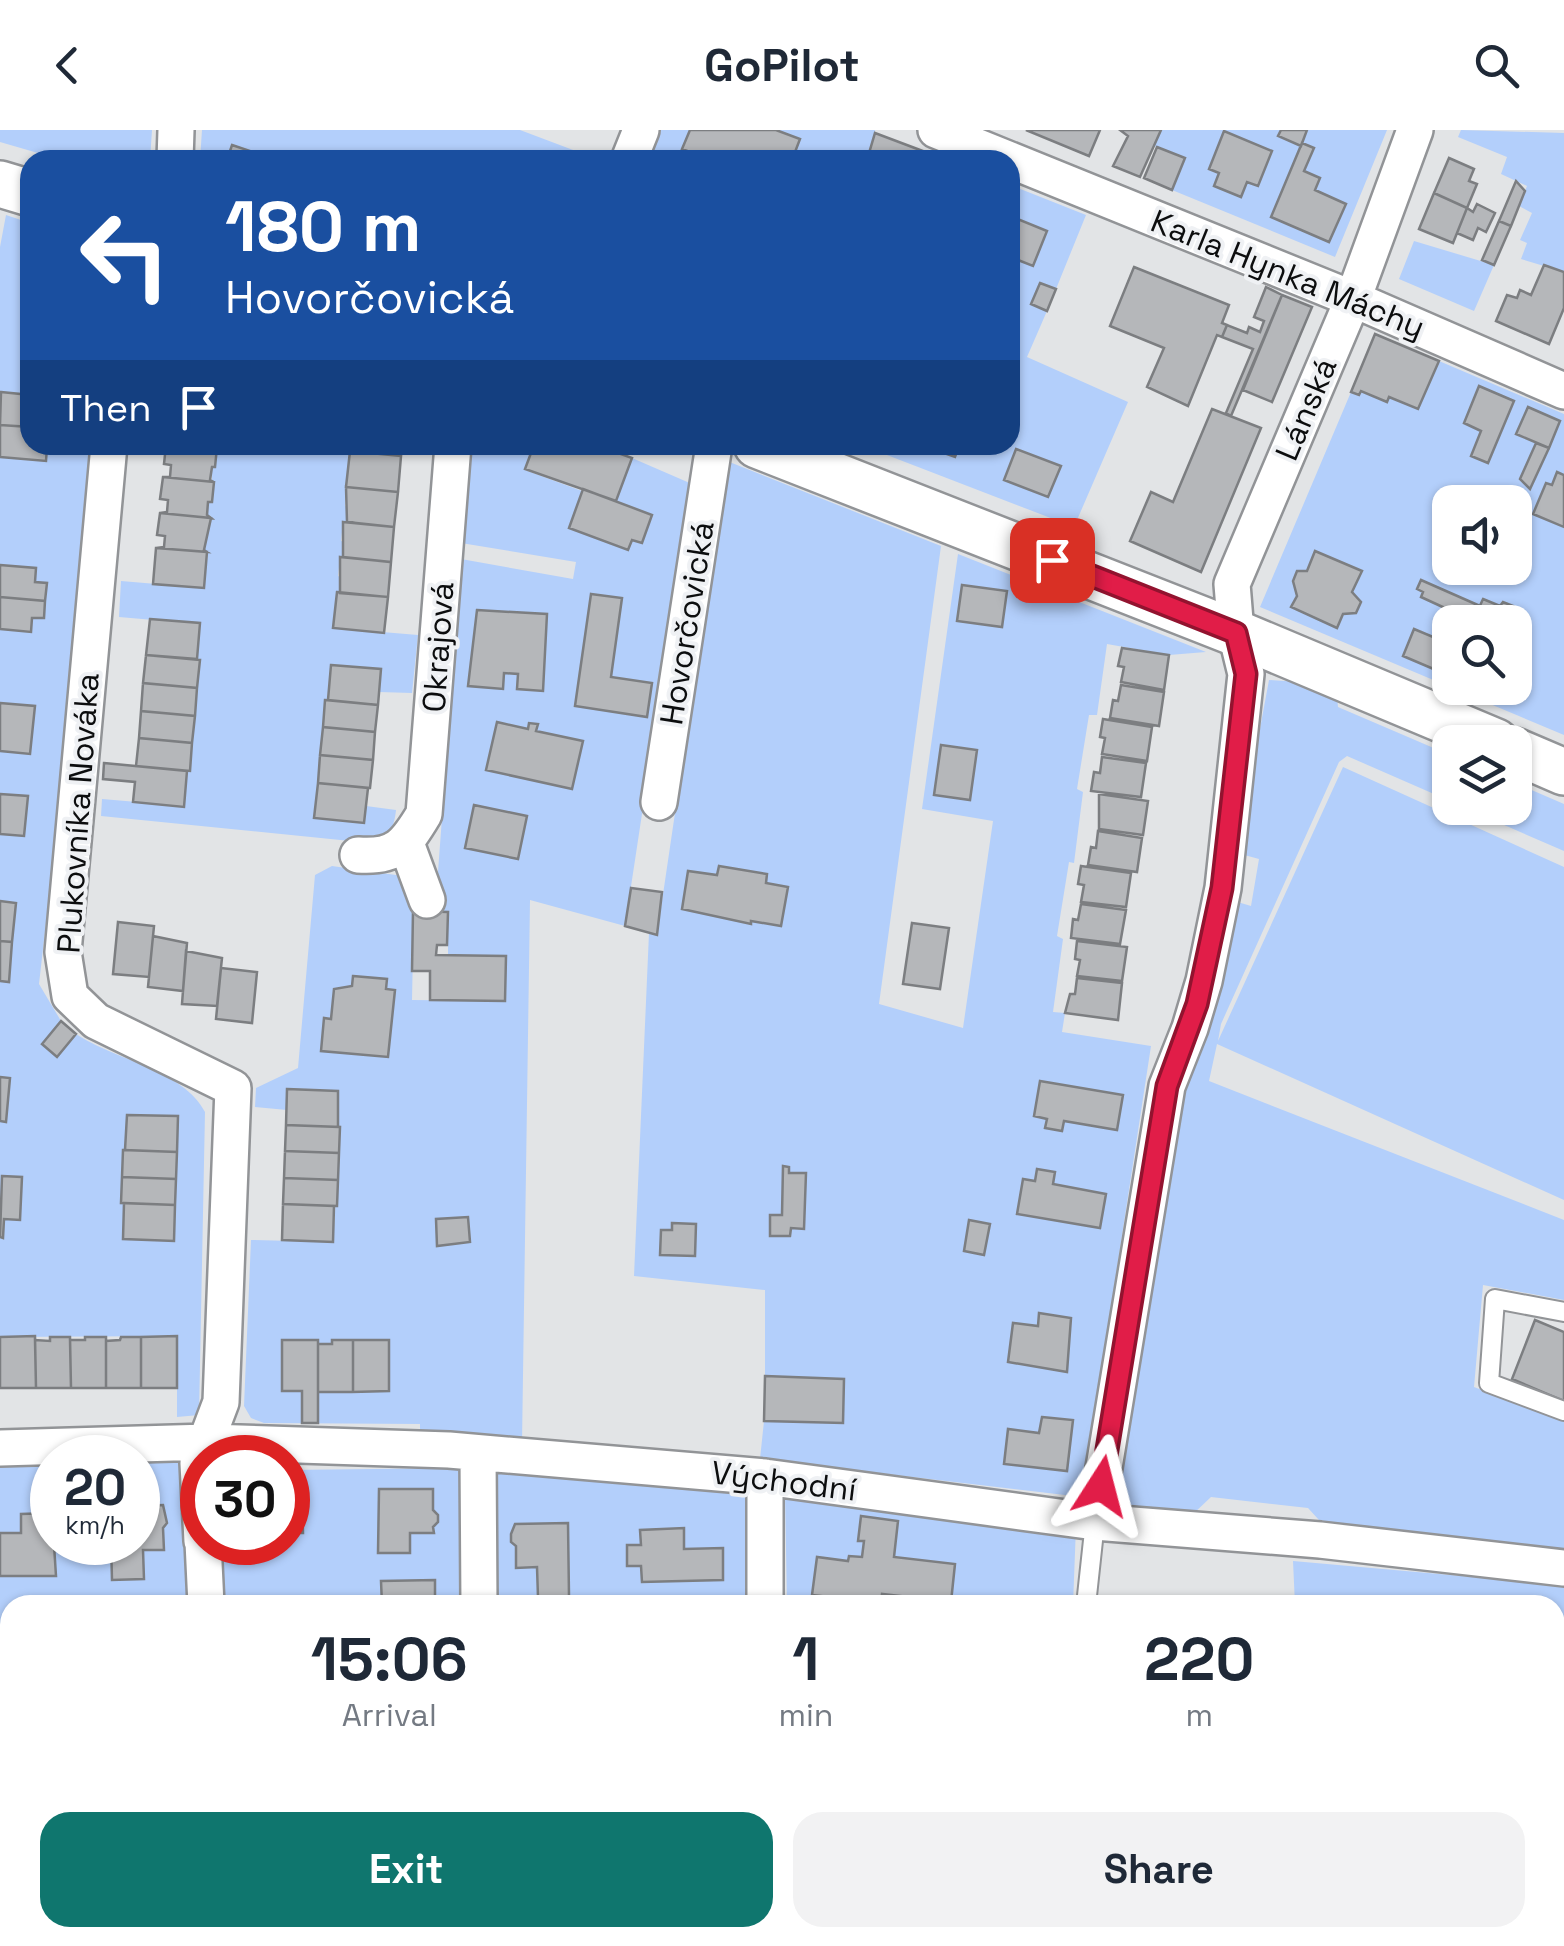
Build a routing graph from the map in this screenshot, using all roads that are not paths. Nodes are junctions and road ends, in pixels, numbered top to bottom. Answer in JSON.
{"nodes":[{"id":1,"x":936,"y":130,"type":"edge"},
{"id":2,"x":1415,"y":130,"type":"edge"},
{"id":3,"x":985,"y":150,"type":"edge"},
{"id":4,"x":1020,"y":164,"type":"edge"},
{"id":5,"x":1352,"y":299,"type":"junction"},
{"id":6,"x":1564,"y":391,"type":"edge"},
{"id":7,"x":108,"y":455,"type":"edge"},
{"id":8,"x":453,"y":455,"type":"edge"},
{"id":9,"x":712,"y":455,"type":"edge"},
{"id":10,"x":782,"y":455,"type":"edge"},
{"id":11,"x":1236,"y":633,"type":"junction"},
{"id":12,"x":1455,"y":725,"type":"edge"},
{"id":13,"x":1532,"y":758,"type":"edge"},
{"id":14,"x":1564,"y":772,"type":"edge"},
{"id":15,"x":659,"y":802,"type":"dead end"},
{"id":16,"x":406,"y":844,"type":"junction"},
{"id":17,"x":358,"y":854,"type":"dead end"},
{"id":18,"x":427,"y":900,"type":"dead end"},
{"id":19,"x":1564,"y":1312,"type":"edge"},
{"id":20,"x":1564,"y":1412,"type":"edge"},
{"id":21,"x":210,"y":1435,"type":"edge"},
{"id":22,"x":180,"y":1443,"type":"edge"},
{"id":23,"x":310,"y":1447,"type":"edge"},
{"id":24,"x":0,"y":1448,"type":"edge"},
{"id":25,"x":478,"y":1454,"type":"junction"},
{"id":26,"x":765,"y":1477,"type":"junction"},
{"id":27,"x":1095,"y":1522,"type":"junction"},
{"id":28,"x":203,"y":1565,"type":"edge"},
{"id":29,"x":1564,"y":1568,"type":"edge"},
{"id":30,"x":205,"y":1595,"type":"edge"},
{"id":31,"x":478,"y":1595,"type":"edge"},
{"id":32,"x":765,"y":1595,"type":"edge"},
{"id":33,"x":1087,"y":1595,"type":"edge"}],
"edges":[{"from":1,"to":3,"type":"street","name":"Karla Hynka Máchy"},
{"from":2,"to":5,"type":"street","name":"Lánská"},
{"from":4,"to":5,"type":"street","name":"Karla Hynka Máchy"},
{"from":5,"to":6,"type":"street","name":"Karla Hynka Máchy"},
{"from":5,"to":11,"type":"street","name":"Lánská"},
{"from":7,"to":21,"type":"street","name":"Plukovníka Nováka"},
{"from":8,"to":16,"type":"street","name":"Okrajová"},
{"from":9,"to":15,"type":"street","name":"Hovorčovická"},
{"from":10,"to":11,"type":"street"},
{"from":11,"to":12,"type":"street"},
{"from":11,"to":27,"type":"street","name":"Lánská"},
{"from":13,"to":14,"type":"street"},
{"from":16,"to":17,"type":"street"},
{"from":16,"to":18,"type":"street"},
{"from":19,"to":20,"type":"lane"},
{"from":22,"to":24,"type":"street","name":"Východní"},
{"from":23,"to":25,"type":"street","name":"Východní"},
{"from":25,"to":26,"type":"street","name":"Východní"},
{"from":25,"to":31,"type":"street"},
{"from":26,"to":27,"type":"street","name":"Východní"},
{"from":26,"to":32,"type":"street"},
{"from":27,"to":29,"type":"street","name":"Východní"},
{"from":27,"to":33,"type":"lane"},
{"from":28,"to":30,"type":"street"}]}
